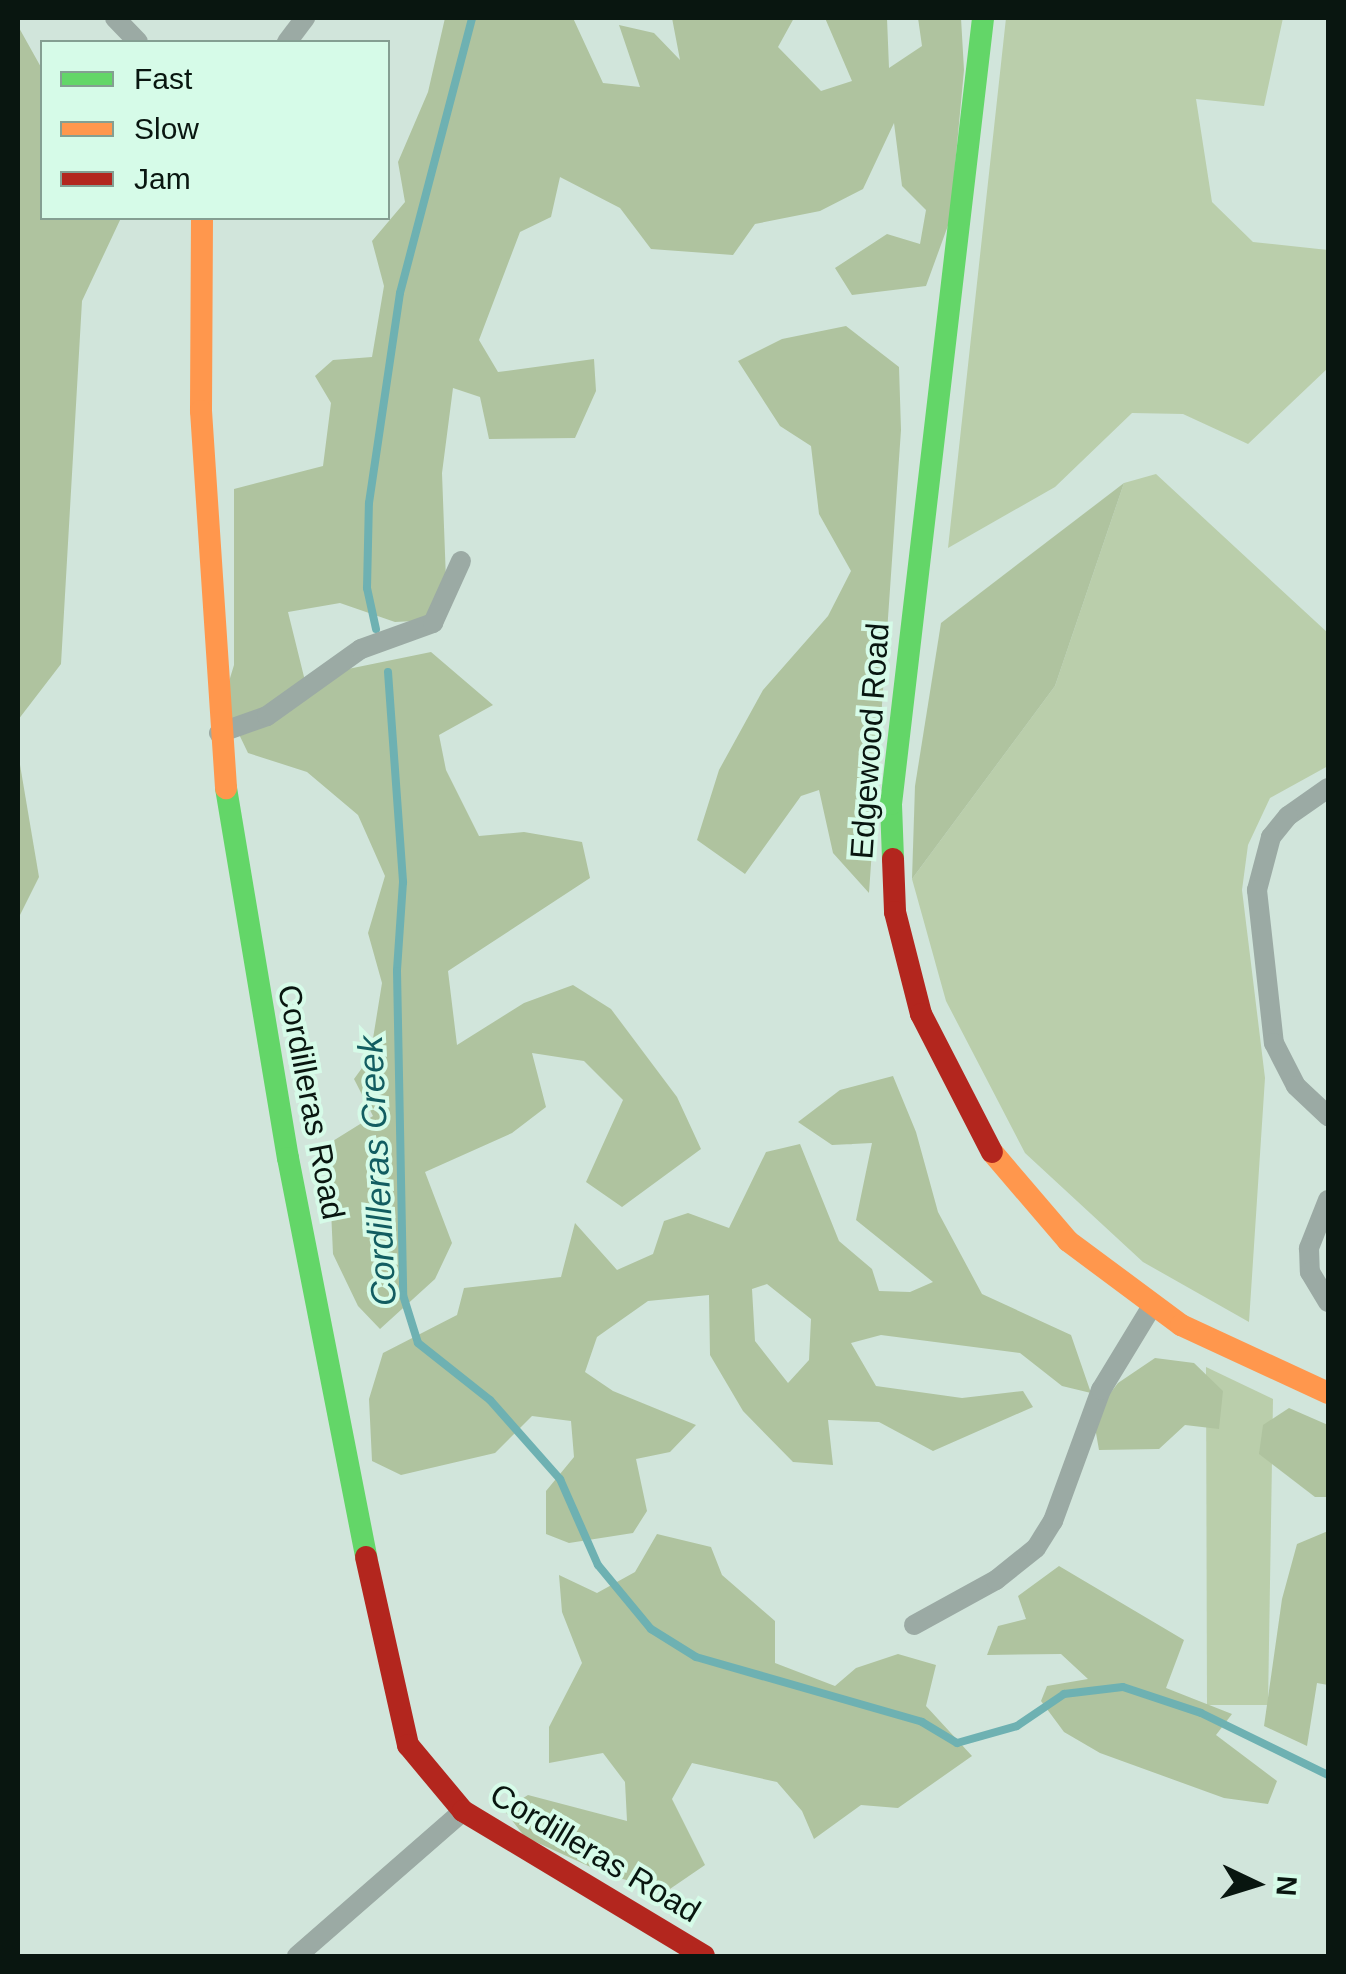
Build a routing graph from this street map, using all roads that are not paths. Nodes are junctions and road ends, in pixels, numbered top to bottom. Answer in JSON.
{"nodes":[{"id":1,"x":115,"y":18,"type":"edge"},
{"id":2,"x":305,"y":18,"type":"edge"},
{"id":3,"x":983,"y":18,"type":"edge"},
{"id":4,"x":136,"y":40,"type":"edge"},
{"id":5,"x":288,"y":40,"type":"edge"},
{"id":6,"x":202,"y":220,"type":"edge"},
{"id":7,"x":460,"y":561,"type":"dead end"},
{"id":8,"x":219,"y":733,"type":"junction"},
{"id":9,"x":1328,"y":788,"type":"edge"},
{"id":10,"x":1328,"y":1116,"type":"edge"},
{"id":11,"x":1328,"y":1200,"type":"edge"},
{"id":12,"x":1328,"y":1302,"type":"edge"},
{"id":13,"x":1152,"y":1306,"type":"junction"},
{"id":14,"x":1328,"y":1393,"type":"edge"},
{"id":15,"x":914,"y":1625,"type":"dead end"},
{"id":16,"x":463,"y":1811,"type":"junction"},
{"id":17,"x":296,"y":1956,"type":"edge"},
{"id":18,"x":704,"y":1956,"type":"edge"}],
"edges":[{"from":1,"to":4,"type":"street"},
{"from":2,"to":5,"type":"street"},
{"from":3,"to":13,"type":"street","name":"Edgewood Road"},
{"from":6,"to":8,"type":"street","name":"Cordilleras Road"},
{"from":7,"to":8,"type":"street"},
{"from":8,"to":16,"type":"street","name":"Cordilleras Road"},
{"from":9,"to":10,"type":"street"},
{"from":11,"to":12,"type":"street"},
{"from":13,"to":14,"type":"street","name":"Edgewood Road"},
{"from":13,"to":15,"type":"street"},
{"from":16,"to":17,"type":"street"},
{"from":16,"to":18,"type":"street","name":"Cordilleras Road"}]}
